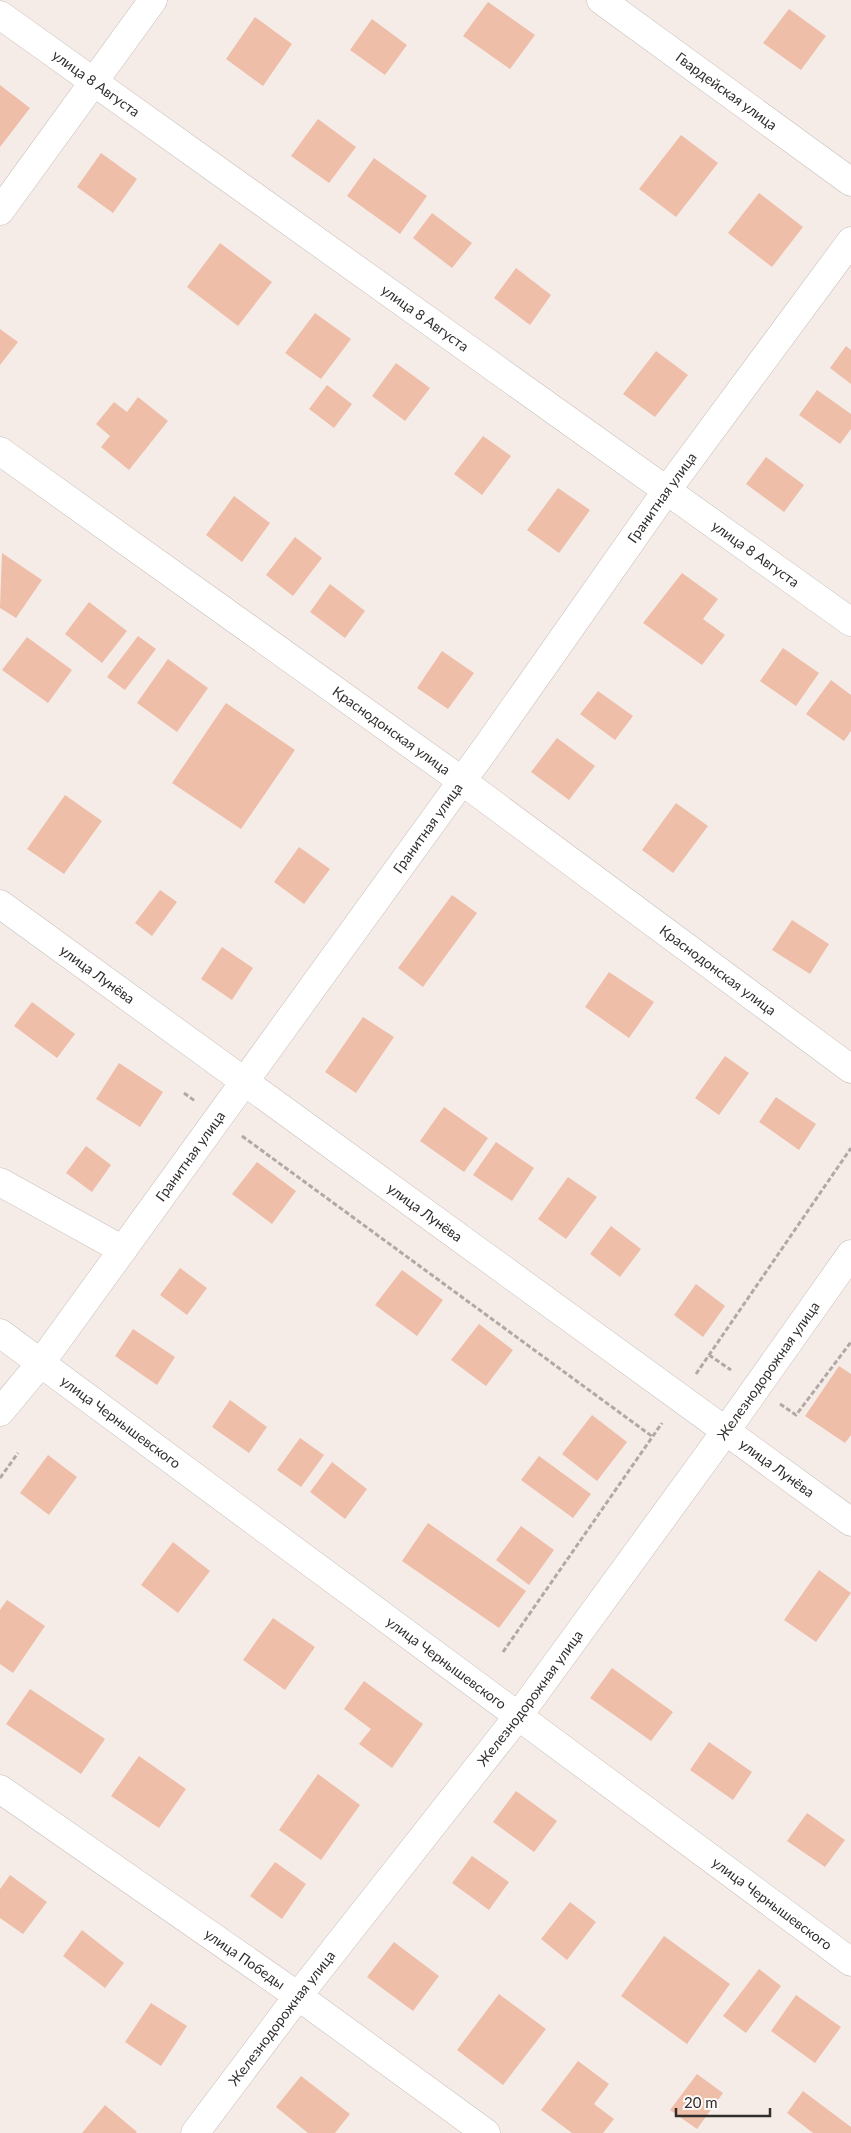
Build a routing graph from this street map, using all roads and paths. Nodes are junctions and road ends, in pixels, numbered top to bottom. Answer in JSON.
{"nodes":[{"id":1,"x":153,"y":0,"type":"edge"},
{"id":2,"x":601,"y":0,"type":"edge"},
{"id":3,"x":0,"y":15,"type":"edge"},
{"id":4,"x":93,"y":82,"type":"junction"},
{"id":5,"x":851,"y":182,"type":"edge"},
{"id":6,"x":0,"y":211,"type":"edge"},
{"id":7,"x":851,"y":241,"type":"edge"},
{"id":8,"x":0,"y":451,"type":"edge"},
{"id":9,"x":667,"y":490,"type":"junction"},
{"id":10,"x":851,"y":622,"type":"edge"},
{"id":11,"x":462,"y":781,"type":"junction"},
{"id":12,"x":0,"y":904,"type":"edge"},
{"id":13,"x":851,"y":1068,"type":"edge"},
{"id":14,"x":244,"y":1082,"type":"junction"},
{"id":15,"x":184,"y":1093,"type":"dead end"},
{"id":16,"x":218,"y":1118,"type":"junction"},
{"id":17,"x":0,"y":1182,"type":"edge"},
{"id":18,"x":123,"y":1250,"type":"junction"},
{"id":19,"x":851,"y":1254,"type":"edge"},
{"id":20,"x":0,"y":1316,"type":"edge"},
{"id":21,"x":0,"y":1333,"type":"edge"},
{"id":22,"x":40,"y":1364,"type":"junction"},
{"id":23,"x":0,"y":1412,"type":"edge"},
{"id":24,"x":725,"y":1432,"type":"junction"},
{"id":25,"x":652,"y":1437,"type":"dead end"},
{"id":26,"x":18,"y":1453,"type":"dead end"},
{"id":27,"x":0,"y":1478,"type":"edge"},
{"id":28,"x":851,"y":1522,"type":"edge"},
{"id":29,"x":519,"y":1716,"type":"junction"},
{"id":30,"x":0,"y":1789,"type":"edge"},
{"id":31,"x":851,"y":1962,"type":"edge"},
{"id":32,"x":298,"y":1996,"type":"junction"},
{"id":33,"x":195,"y":2133,"type":"edge"},
{"id":34,"x":486,"y":2133,"type":"edge"}],
"edges":[{"from":1,"to":4,"type":"street"},
{"from":2,"to":5,"type":"street","name":"Гвардейская улица"},
{"from":3,"to":4,"type":"street","name":"улица 8 Августа"},
{"from":4,"to":6,"type":"street"},
{"from":4,"to":9,"type":"street","name":"улица 8 Августа"},
{"from":7,"to":9,"type":"street","name":"Гранитная улица"},
{"from":8,"to":11,"type":"street","name":"Краснодонская улица"},
{"from":9,"to":10,"type":"street","name":"улица 8 Августа"},
{"from":9,"to":11,"type":"street","name":"Гранитная улица"},
{"from":11,"to":13,"type":"street","name":"Краснодонская улица"},
{"from":11,"to":14,"type":"street","name":"Гранитная улица"},
{"from":12,"to":14,"type":"street","name":"улица Лунёва"},
{"from":14,"to":16,"type":"street","name":"Гранитная улица"},
{"from":14,"to":24,"type":"street","name":"улица Лунёва"},
{"from":15,"to":16,"type":"path"},
{"from":16,"to":18,"type":"street","name":"Гранитная улица"},
{"from":16,"to":25,"type":"path"},
{"from":17,"to":18,"type":"street"},
{"from":18,"to":22,"type":"street","name":"Гранитная улица"},
{"from":19,"to":24,"type":"street","name":"Железнодорожная улица"},
{"from":20,"to":22,"type":"street"},
{"from":21,"to":22,"type":"street"},
{"from":22,"to":23,"type":"street","name":"Гранитная улица"},
{"from":22,"to":29,"type":"street","name":"улица Чернышевского"},
{"from":24,"to":28,"type":"street","name":"улица Лунёва"},
{"from":24,"to":29,"type":"street","name":"Железнодорожная улица"},
{"from":26,"to":27,"type":"path"},
{"from":29,"to":31,"type":"street","name":"улица Чернышевского"},
{"from":29,"to":32,"type":"street","name":"Железнодорожная улица"},
{"from":30,"to":32,"type":"street","name":"улица Победы"},
{"from":32,"to":33,"type":"street","name":"Железнодорожная улица"},
{"from":32,"to":34,"type":"street","name":"улица Победы"}]}
